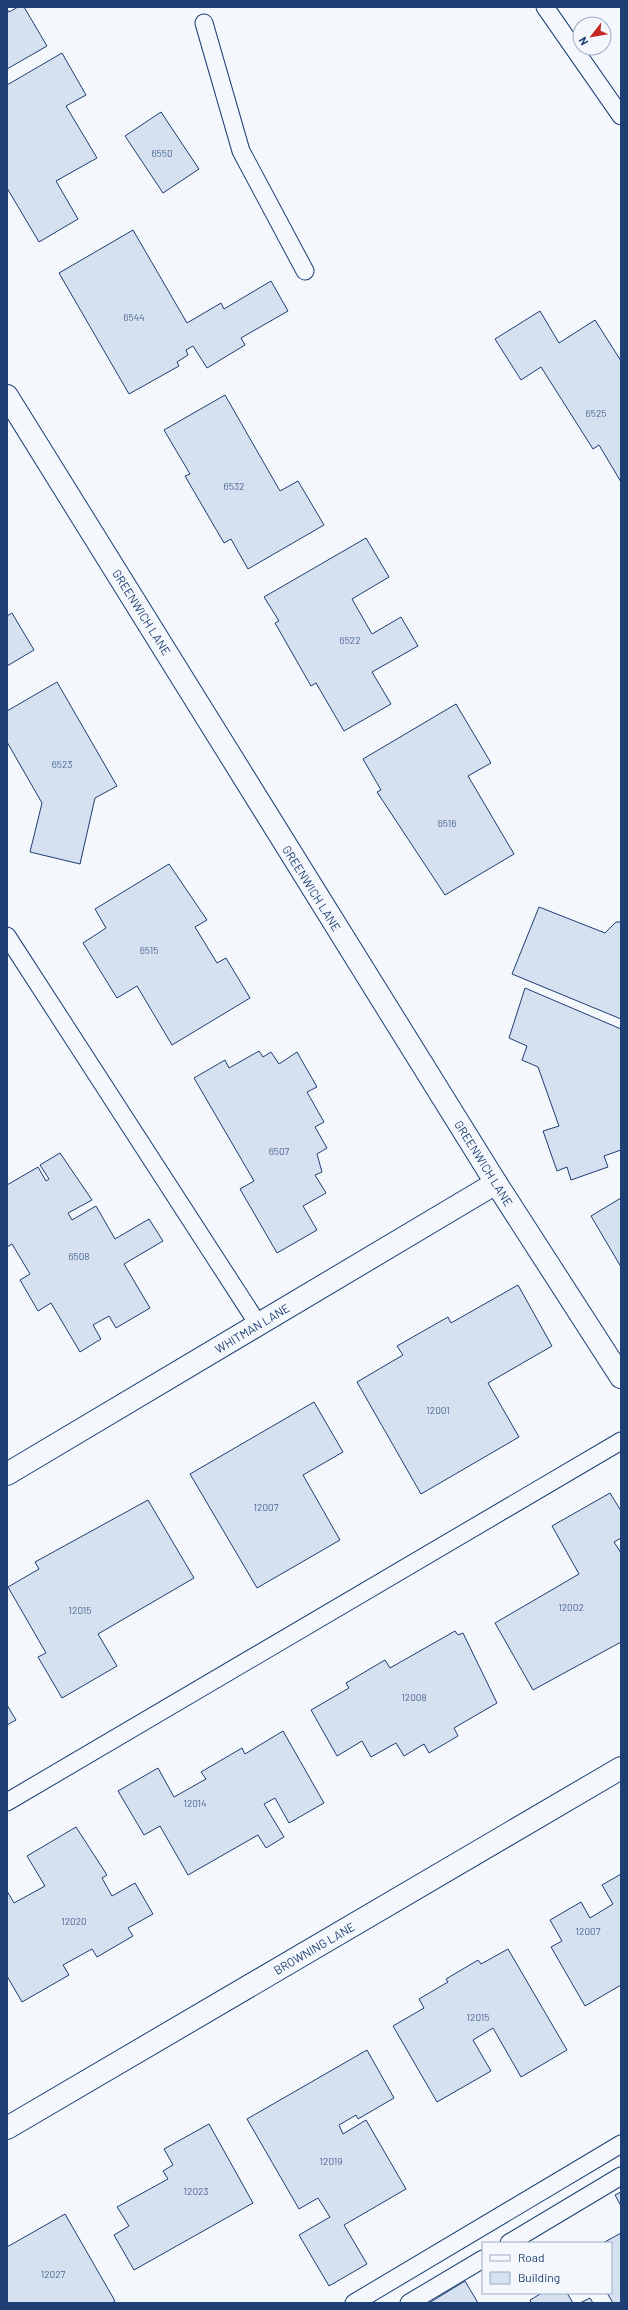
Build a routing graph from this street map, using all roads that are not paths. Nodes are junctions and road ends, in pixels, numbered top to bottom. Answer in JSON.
{"nodes":[{"id":1,"x":545,"y":7,"type":"edge"},
{"id":2,"x":204,"y":23,"type":"dead end"},
{"id":3,"x":621,"y":116,"type":"edge"},
{"id":4,"x":305,"y":271,"type":"dead end"},
{"id":5,"x":7,"y":396,"type":"edge"},
{"id":6,"x":7,"y":936,"type":"edge"},
{"id":7,"x":496,"y":1183,"type":"junction"},
{"id":8,"x":258,"y":1324,"type":"junction"},
{"id":9,"x":621,"y":1377,"type":"edge"},
{"id":10,"x":621,"y":1441,"type":"edge"},
{"id":11,"x":10,"y":1465,"type":"edge"},
{"id":12,"x":621,"y":1768,"type":"edge"},
{"id":13,"x":7,"y":1802,"type":"edge"},
{"id":14,"x":7,"y":2128,"type":"edge"},
{"id":15,"x":621,"y":2144,"type":"edge"},
{"id":16,"x":621,"y":2176,"type":"edge"},
{"id":17,"x":511,"y":2242,"type":"edge"},
{"id":18,"x":482,"y":2259,"type":"edge"},
{"id":19,"x":354,"y":2303,"type":"edge"},
{"id":20,"x":409,"y":2303,"type":"edge"}],
"edges":[{"from":1,"to":3,"type":"lane"},
{"from":2,"to":4,"type":"lane"},
{"from":5,"to":7,"type":"street","name":"GREENWICH LANE"},
{"from":6,"to":8,"type":"lane"},
{"from":7,"to":8,"type":"street","name":"WHITMAN LANE"},
{"from":7,"to":9,"type":"street","name":"GREENWICH LANE"},
{"from":8,"to":11,"type":"street","name":"WHITMAN LANE"},
{"from":10,"to":13,"type":"lane"},
{"from":12,"to":14,"type":"street","name":"BROWNING LANE"},
{"from":15,"to":19,"type":"lane"},
{"from":16,"to":17,"type":"lane"},
{"from":18,"to":20,"type":"lane"}]}
